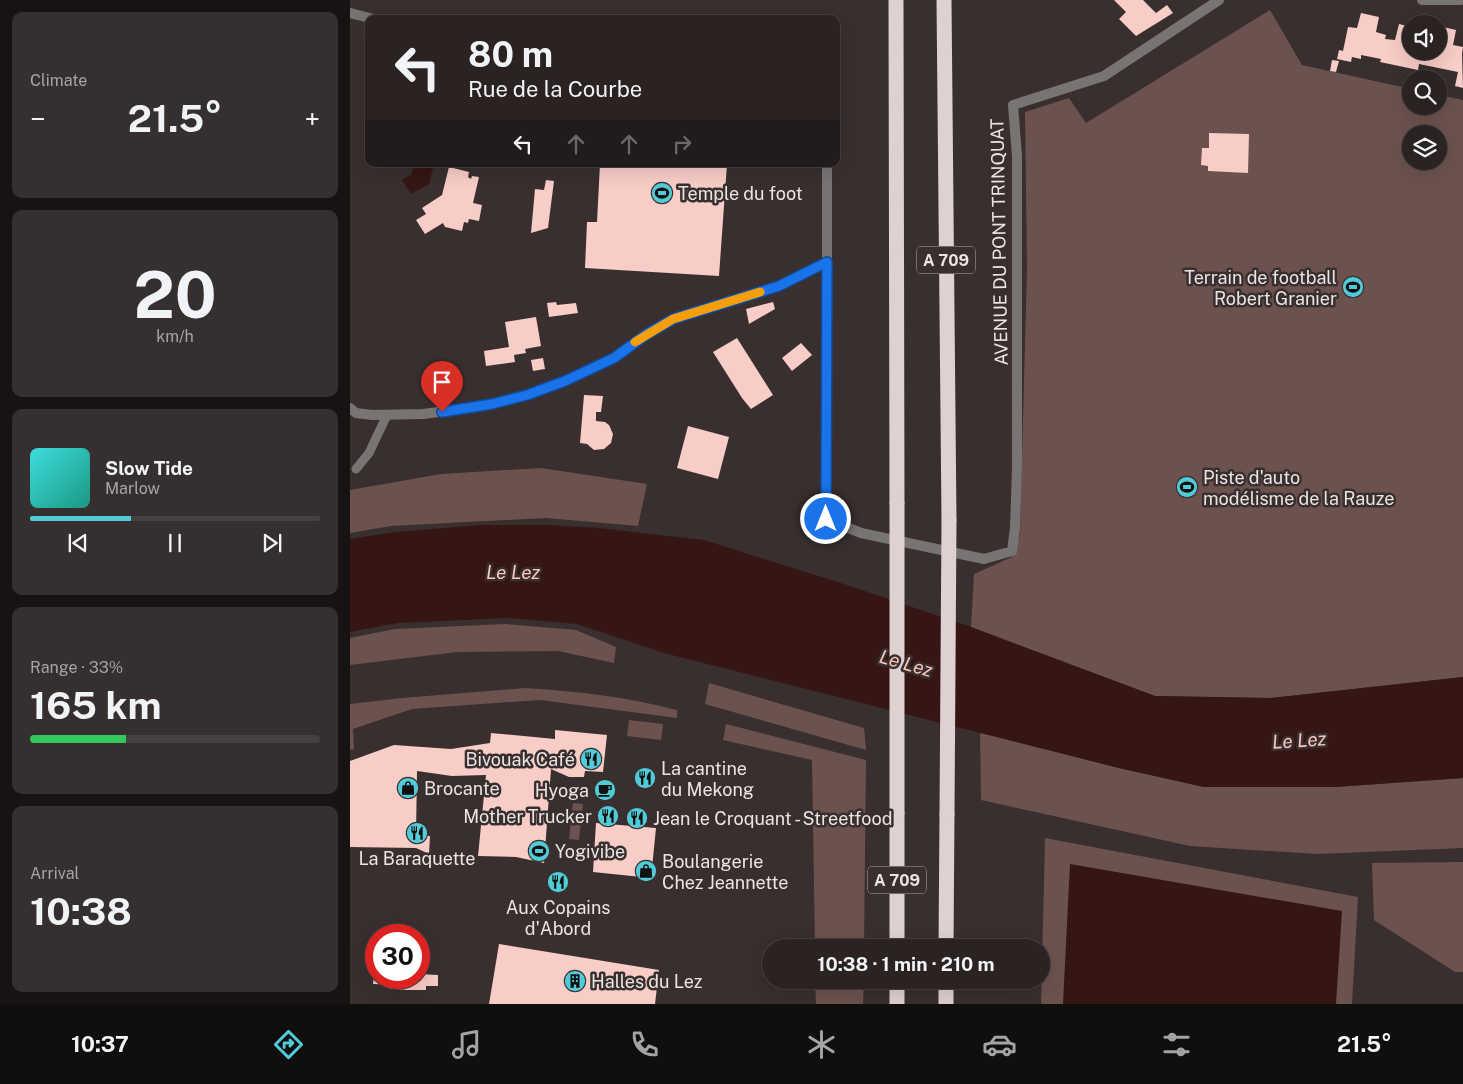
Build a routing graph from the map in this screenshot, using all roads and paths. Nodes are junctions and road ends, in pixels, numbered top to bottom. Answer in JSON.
{"nodes":[{"id":1,"x":896,"y":0,"type":"edge"},
{"id":2,"x":944,"y":0,"type":"edge"},
{"id":3,"x":1219,"y":0,"type":"edge"},
{"id":4,"x":1422,"y":0,"type":"edge"},
{"id":5,"x":1461,"y":0,"type":"edge"},
{"id":6,"x":350,"y":13,"type":"edge"},
{"id":7,"x":365,"y":17,"type":"edge"},
{"id":8,"x":827,"y":167,"type":"edge"},
{"id":9,"x":827,"y":262,"type":"junction"},
{"id":10,"x":350,"y":408,"type":"edge"},
{"id":11,"x":387,"y":415,"type":"junction"},
{"id":12,"x":356,"y":470,"type":"dead end"},
{"id":13,"x":897,"y":939,"type":"edge"},
{"id":14,"x":946,"y":939,"type":"edge"},
{"id":15,"x":897,"y":989,"type":"edge"},
{"id":16,"x":946,"y":989,"type":"edge"},
{"id":17,"x":897,"y":1004,"type":"edge"},
{"id":18,"x":946,"y":1004,"type":"edge"}],
"edges":[{"from":1,"to":13,"type":"highway","number":"A 709","bridge":true},
{"from":2,"to":14,"type":"highway","number":"A 709","bridge":true},
{"from":3,"to":9,"type":"street","name":"AVENUE DU PONT TRINQUAT"},
{"from":4,"to":5,"type":"street"},
{"from":6,"to":7,"type":"street"},
{"from":8,"to":9,"type":"street"},
{"from":9,"to":11,"type":"street"},
{"from":10,"to":11,"type":"street"},
{"from":11,"to":12,"type":"lane"},
{"from":15,"to":17,"type":"highway"},
{"from":16,"to":18,"type":"highway"}]}
